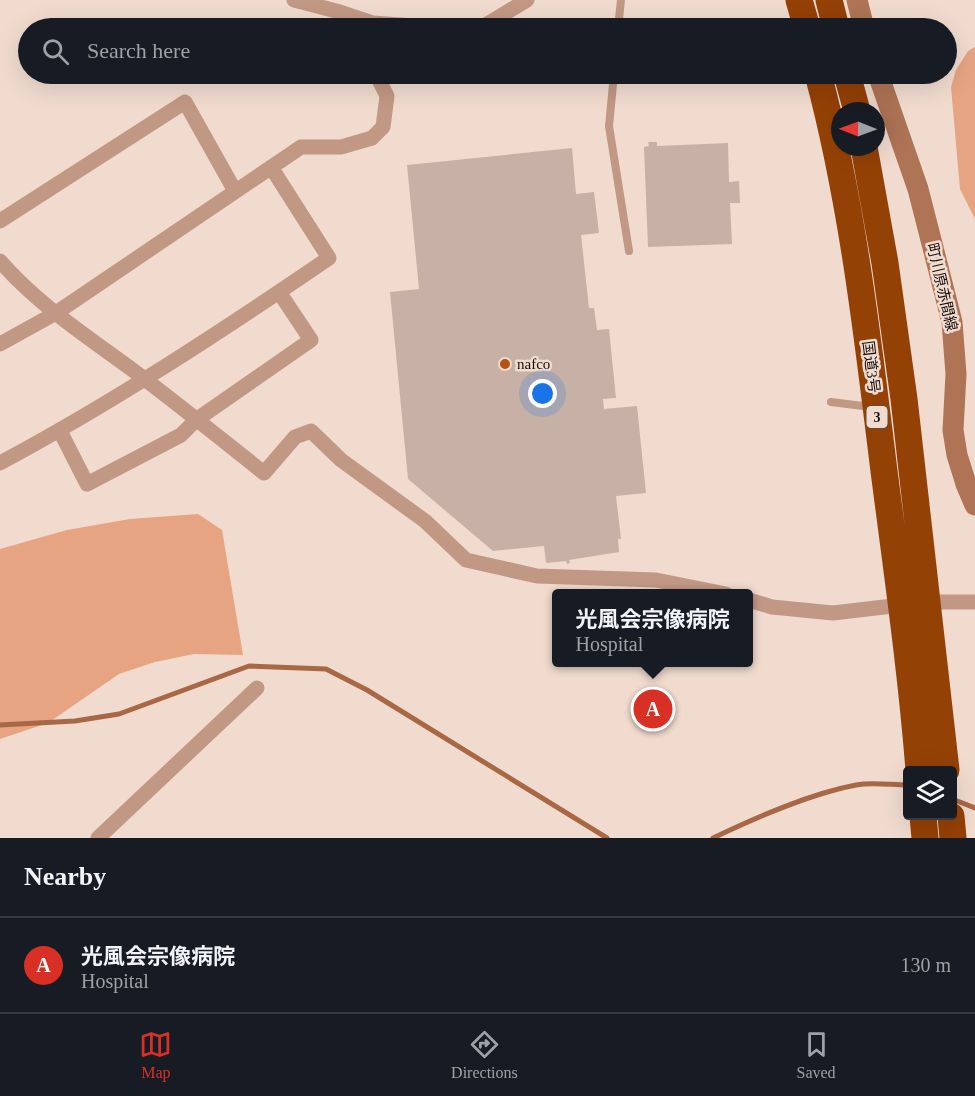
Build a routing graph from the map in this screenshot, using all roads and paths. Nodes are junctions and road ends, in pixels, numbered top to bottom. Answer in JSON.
{"nodes":[{"id":1,"x":294,"y":0,"type":"edge"},
{"id":2,"x":527,"y":0,"type":"edge"},
{"id":3,"x":621,"y":0,"type":"edge"},
{"id":4,"x":799,"y":0,"type":"edge"},
{"id":5,"x":829,"y":0,"type":"edge"},
{"id":6,"x":857,"y":0,"type":"edge"},
{"id":7,"x":354,"y":18,"type":"edge"},
{"id":8,"x":497,"y":18,"type":"edge"},
{"id":9,"x":619,"y":18,"type":"edge"},
{"id":10,"x":804,"y":18,"type":"edge"},
{"id":11,"x":834,"y":18,"type":"edge"},
{"id":12,"x":862,"y":18,"type":"edge"},
{"id":13,"x":381,"y":84,"type":"edge"},
{"id":14,"x":613,"y":84,"type":"edge"},
{"id":15,"x":822,"y":84,"type":"edge"},
{"id":16,"x":849,"y":84,"type":"edge"},
{"id":17,"x":881,"y":84,"type":"edge"},
{"id":18,"x":854,"y":102,"type":"edge"},
{"id":19,"x":866,"y":156,"type":"edge"},
{"id":20,"x":271,"y":167,"type":"junction"},
{"id":21,"x":235,"y":191,"type":"junction"},
{"id":22,"x":0,"y":221,"type":"edge"},
{"id":23,"x":629,"y":251,"type":"dead end"},
{"id":24,"x":0,"y":261,"type":"edge"},
{"id":25,"x":279,"y":292,"type":"junction"},
{"id":26,"x":56,"y":313,"type":"junction"},
{"id":27,"x":0,"y":344,"type":"edge"},
{"id":28,"x":145,"y":380,"type":"junction"},
{"id":29,"x":831,"y":402,"type":"dead end"},
{"id":30,"x":876,"y":408,"type":"junction"},
{"id":31,"x":196,"y":420,"type":"junction"},
{"id":32,"x":60,"y":431,"type":"junction"},
{"id":33,"x":0,"y":463,"type":"edge"},
{"id":34,"x":975,"y":505,"type":"edge"},
{"id":35,"x":701,"y":589,"type":"edge"},
{"id":36,"x":753,"y":601,"type":"edge"},
{"id":37,"x":975,"y":602,"type":"edge"},
{"id":38,"x":914,"y":604,"type":"junction"},
{"id":39,"x":257,"y":688,"type":"dead end"},
{"id":40,"x":918,"y":766,"type":"edge"},
{"id":41,"x":945,"y":766,"type":"edge"},
{"id":42,"x":923,"y":820,"type":"edge"},
{"id":43,"x":951,"y":820,"type":"edge"},
{"id":44,"x":98,"y":838,"type":"edge"},
{"id":45,"x":925,"y":838,"type":"edge"},
{"id":46,"x":953,"y":838,"type":"edge"}],
"edges":[{"from":1,"to":7,"type":"street"},
{"from":2,"to":8,"type":"street"},
{"from":3,"to":9,"type":"lane"},
{"from":4,"to":10,"type":"highway"},
{"from":5,"to":11,"type":"highway"},
{"from":6,"to":12,"type":"main road"},
{"from":13,"to":20,"type":"street"},
{"from":14,"to":23,"type":"lane"},
{"from":15,"to":30,"type":"highway","name":"国道3号","number":"3"},
{"from":16,"to":18,"type":"highway"},
{"from":17,"to":34,"type":"main road","name":"町川原赤間線"},
{"from":19,"to":38,"type":"highway","name":"国道3号","number":"3"},
{"from":20,"to":21,"type":"street"},
{"from":20,"to":25,"type":"street"},
{"from":21,"to":22,"type":"street"},
{"from":21,"to":26,"type":"street"},
{"from":24,"to":26,"type":"street"},
{"from":25,"to":28,"type":"street"},
{"from":25,"to":31,"type":"street"},
{"from":26,"to":27,"type":"street"},
{"from":26,"to":28,"type":"street"},
{"from":28,"to":31,"type":"street"},
{"from":28,"to":32,"type":"street"},
{"from":29,"to":30,"type":"lane"},
{"from":30,"to":38,"type":"highway","name":"国道3号","number":"3"},
{"from":31,"to":32,"type":"street"},
{"from":31,"to":35,"type":"street"},
{"from":32,"to":33,"type":"street"},
{"from":36,"to":38,"type":"street"},
{"from":37,"to":38,"type":"street"},
{"from":38,"to":40,"type":"highway","name":"国道3号","number":"3"},
{"from":38,"to":41,"type":"highway","name":"国道3号","number":"3"},
{"from":39,"to":44,"type":"street"},
{"from":42,"to":45,"type":"highway"},
{"from":43,"to":46,"type":"highway"}]}
